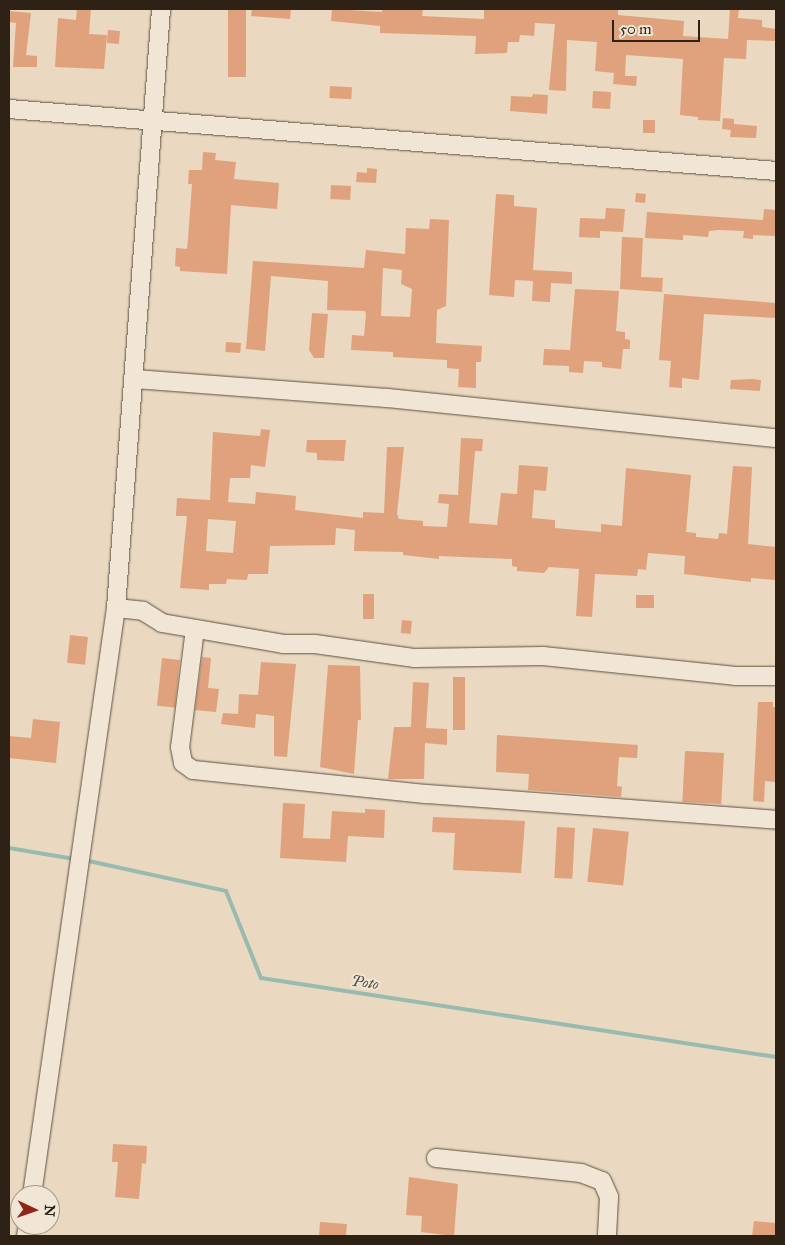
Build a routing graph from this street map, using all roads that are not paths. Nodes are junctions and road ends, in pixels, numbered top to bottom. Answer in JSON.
{"nodes":[{"id":1,"x":161,"y":9,"type":"edge"},
{"id":2,"x":9,"y":109,"type":"edge"},
{"id":3,"x":153,"y":121,"type":"junction"},
{"id":4,"x":776,"y":171,"type":"edge"},
{"id":5,"x":134,"y":379,"type":"junction"},
{"id":6,"x":776,"y":438,"type":"edge"},
{"id":7,"x":116,"y":608,"type":"junction"},
{"id":8,"x":195,"y":629,"type":"junction"},
{"id":9,"x":776,"y":676,"type":"edge"},
{"id":10,"x":776,"y":820,"type":"edge"},
{"id":11,"x":436,"y":1158,"type":"dead end"},
{"id":12,"x":33,"y":1185,"type":"edge"},
{"id":13,"x":607,"y":1236,"type":"edge"}],
"edges":[{"from":1,"to":3,"type":"street"},
{"from":2,"to":3,"type":"street"},
{"from":3,"to":4,"type":"street"},
{"from":3,"to":5,"type":"street"},
{"from":5,"to":6,"type":"street"},
{"from":5,"to":7,"type":"street"},
{"from":7,"to":8,"type":"street"},
{"from":7,"to":12,"type":"street"},
{"from":8,"to":9,"type":"street"},
{"from":8,"to":10,"type":"street"},
{"from":11,"to":13,"type":"street"}]}
